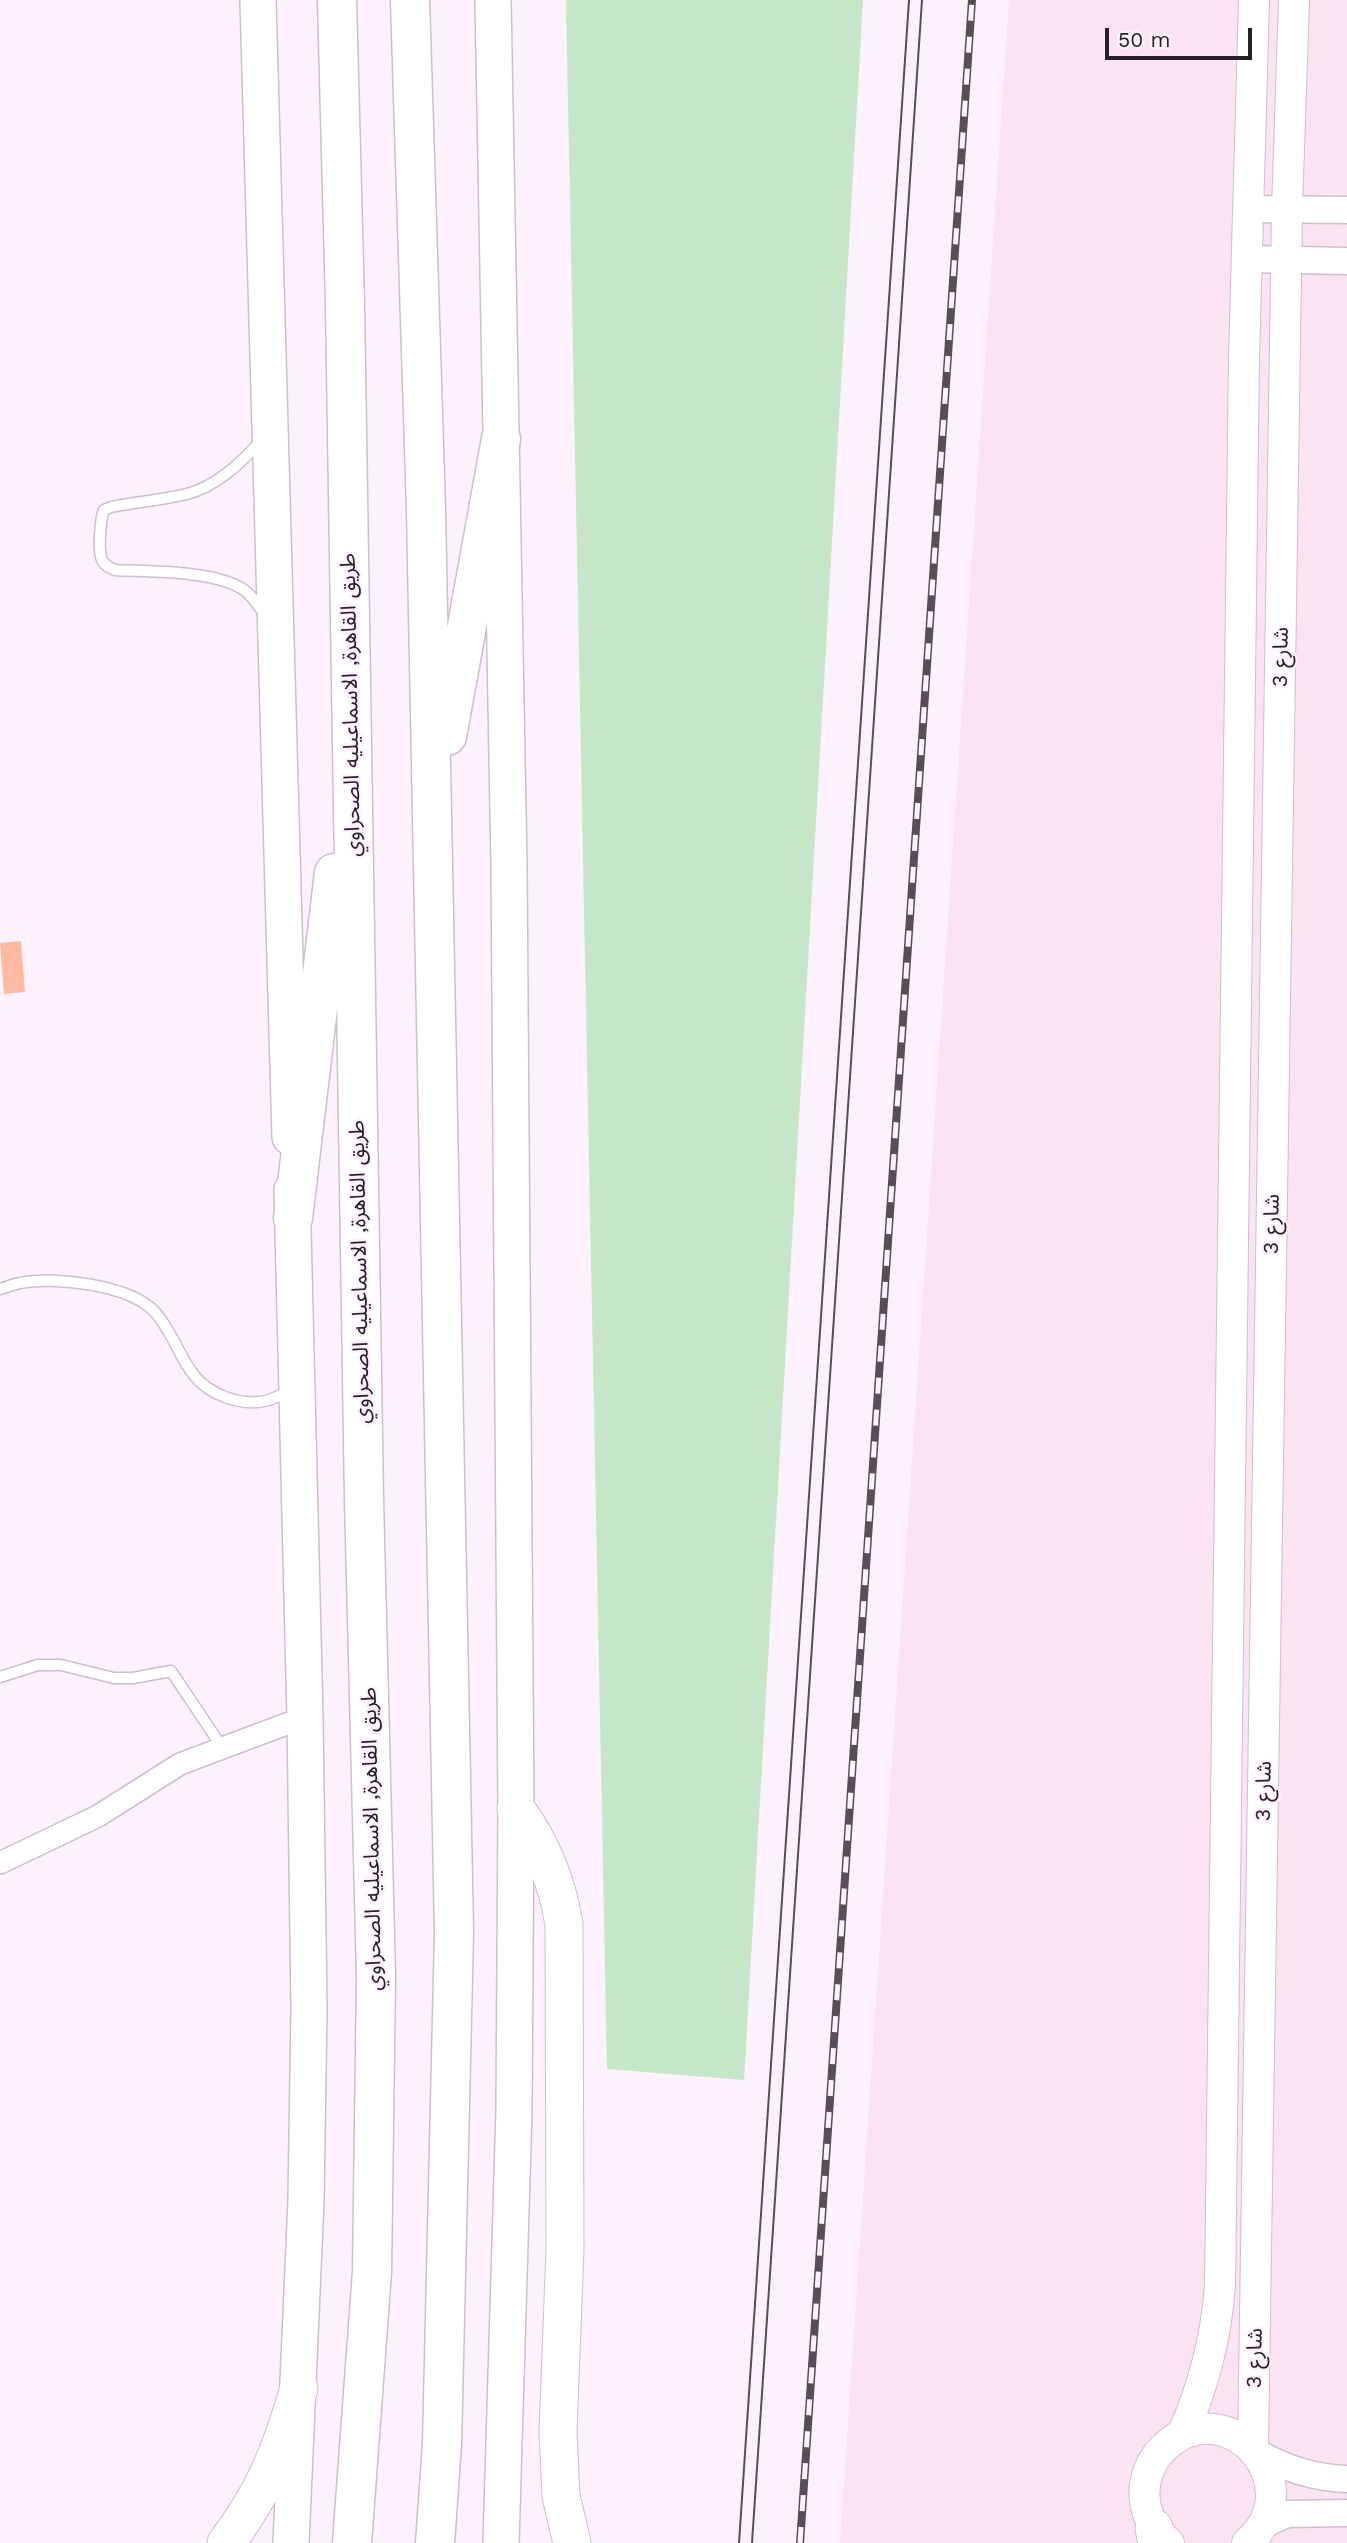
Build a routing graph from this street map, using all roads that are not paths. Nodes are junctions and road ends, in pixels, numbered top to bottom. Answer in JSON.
{"nodes":[{"id":1,"x":258,"y":0,"type":"edge"},
{"id":2,"x":337,"y":0,"type":"edge"},
{"id":3,"x":410,"y":0,"type":"edge"},
{"id":4,"x":493,"y":0,"type":"edge"},
{"id":5,"x":1254,"y":0,"type":"edge"},
{"id":6,"x":1294,"y":0,"type":"edge"},
{"id":7,"x":1247,"y":209,"type":"junction"},
{"id":8,"x":1287,"y":209,"type":"junction"},
{"id":9,"x":1347,"y":210,"type":"edge"},
{"id":10,"x":1246,"y":259,"type":"junction"},
{"id":11,"x":1287,"y":260,"type":"junction"},
{"id":12,"x":1347,"y":261,"type":"edge"},
{"id":13,"x":270,"y":430,"type":"junction"},
{"id":14,"x":501,"y":439,"type":"junction"},
{"id":15,"x":276,"y":639,"type":"junction"},
{"id":16,"x":351,"y":725,"type":"junction"},
{"id":17,"x":432,"y":821,"type":"junction"},
{"id":18,"x":293,"y":1219,"type":"junction"},
{"id":19,"x":0,"y":1289,"type":"edge"},
{"id":20,"x":298,"y":1388,"type":"junction"},
{"id":21,"x":0,"y":1677,"type":"edge"},
{"id":22,"x":305,"y":1717,"type":"junction"},
{"id":23,"x":222,"y":1747,"type":"junction"},
{"id":24,"x":516,"y":1809,"type":"junction"},
{"id":25,"x":0,"y":1863,"type":"edge"},
{"id":26,"x":299,"y":2388,"type":"junction"},
{"id":27,"x":1182,"y":2435,"type":"junction"},
{"id":28,"x":1255,"y":2451,"type":"junction"},
{"id":29,"x":1347,"y":2479,"type":"edge"},
{"id":30,"x":1347,"y":2513,"type":"edge"},
{"id":31,"x":1255,"y":2534,"type":"edge"},
{"id":32,"x":1160,"y":2538,"type":"edge"},
{"id":33,"x":226,"y":2543,"type":"edge"},
{"id":34,"x":291,"y":2543,"type":"edge"},
{"id":35,"x":352,"y":2543,"type":"edge"},
{"id":36,"x":435,"y":2543,"type":"edge"},
{"id":37,"x":501,"y":2543,"type":"edge"},
{"id":38,"x":572,"y":2543,"type":"edge"}],
"edges":[{"from":1,"to":13,"type":"main road"},
{"from":2,"to":16,"type":"highway","name":"طريق القاهرة, الاسماعيليه الصحراوي"},
{"from":3,"to":17,"type":"highway"},
{"from":4,"to":14,"type":"main road"},
{"from":5,"to":7,"type":"main road","name":"شارع 3"},
{"from":6,"to":8,"type":"main road","name":"شارع 3"},
{"from":7,"to":8,"type":"street"},
{"from":7,"to":10,"type":"main road","name":"شارع 3"},
{"from":8,"to":9,"type":"street"},
{"from":8,"to":11,"type":"main road","name":"شارع 3"},
{"from":10,"to":11,"type":"street"},
{"from":10,"to":27,"type":"main road","name":"شارع 3"},
{"from":11,"to":12,"type":"street"},
{"from":11,"to":28,"type":"main road","name":"شارع 3"},
{"from":13,"to":15,"type":"main road"},
{"from":13,"to":15,"type":"lane"},
{"from":14,"to":17,"type":"highway"},
{"from":14,"to":24,"type":"main road"},
{"from":15,"to":18,"type":"main road"},
{"from":16,"to":18,"type":"highway"},
{"from":16,"to":35,"type":"highway","name":"طريق القاهرة, الاسماعيليه الصحراوي"},
{"from":17,"to":36,"type":"highway"},
{"from":18,"to":20,"type":"main road"},
{"from":19,"to":20,"type":"lane"},
{"from":20,"to":22,"type":"main road"},
{"from":21,"to":23,"type":"lane"},
{"from":22,"to":23,"type":"street"},
{"from":22,"to":26,"type":"main road"},
{"from":23,"to":25,"type":"street"},
{"from":24,"to":37,"type":"main road"},
{"from":24,"to":38,"type":"highway"},
{"from":26,"to":33,"type":"highway"},
{"from":26,"to":34,"type":"main road"},
{"from":27,"to":28,"type":"main road"},
{"from":27,"to":32,"type":"main road"},
{"from":28,"to":29,"type":"street"},
{"from":28,"to":31,"type":"main road"},
{"from":30,"to":31,"type":"street"}]}
